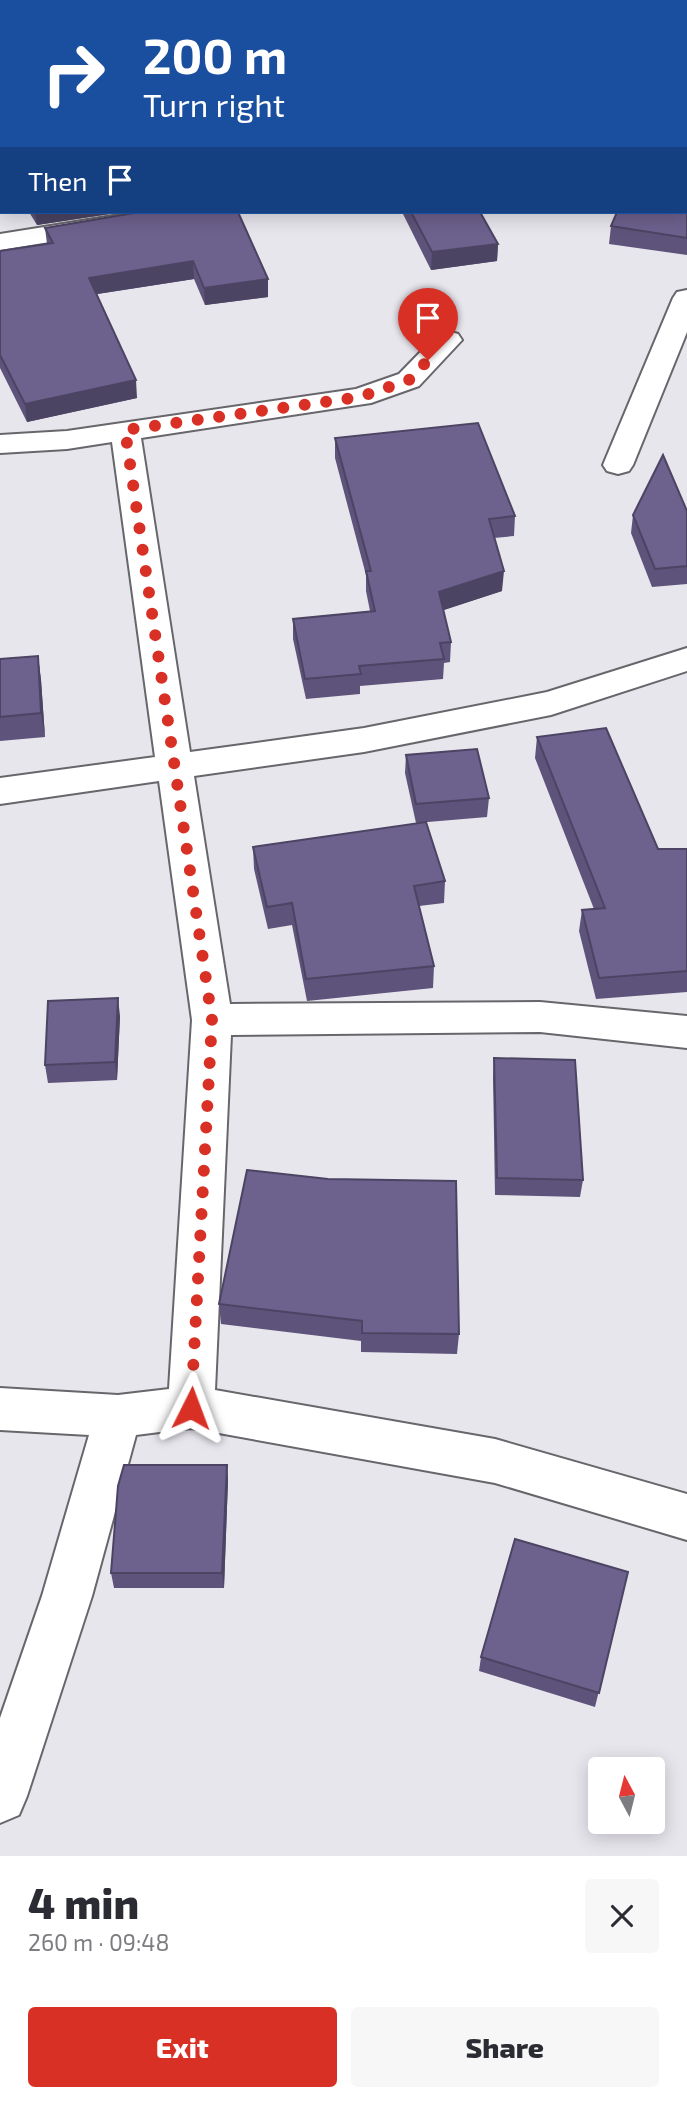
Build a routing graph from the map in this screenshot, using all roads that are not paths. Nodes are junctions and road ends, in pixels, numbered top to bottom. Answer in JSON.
{"nodes":[{"id":1,"x":174,"y":214,"type":"edge"},
{"id":2,"x":0,"y":242,"type":"edge"},
{"id":3,"x":687,"y":298,"type":"edge"},
{"id":4,"x":448,"y":340,"type":"dead end"},
{"id":5,"x":125,"y":430,"type":"junction"},
{"id":6,"x":0,"y":444,"type":"edge"},
{"id":7,"x":618,"y":465,"type":"dead end"},
{"id":8,"x":687,"y":659,"type":"edge"},
{"id":9,"x":173,"y":768,"type":"junction"},
{"id":10,"x":0,"y":791,"type":"edge"},
{"id":11,"x":212,"y":1020,"type":"junction"},
{"id":12,"x":687,"y":1032,"type":"edge"},
{"id":13,"x":191,"y":1408,"type":"junction"},
{"id":14,"x":0,"y":1409,"type":"edge"},
{"id":15,"x":118,"y":1416,"type":"junction"},
{"id":16,"x":687,"y":1517,"type":"edge"},
{"id":17,"x":0,"y":1796,"type":"edge"}],
"edges":[{"from":1,"to":2,"type":"street"},
{"from":3,"to":7,"type":"street"},
{"from":4,"to":5,"type":"street"},
{"from":5,"to":6,"type":"street"},
{"from":5,"to":9,"type":"street"},
{"from":8,"to":9,"type":"street"},
{"from":9,"to":10,"type":"street"},
{"from":9,"to":11,"type":"street"},
{"from":11,"to":12,"type":"street"},
{"from":11,"to":13,"type":"street"},
{"from":13,"to":15,"type":"street"},
{"from":13,"to":16,"type":"street"},
{"from":14,"to":15,"type":"street"},
{"from":15,"to":17,"type":"street"}]}
